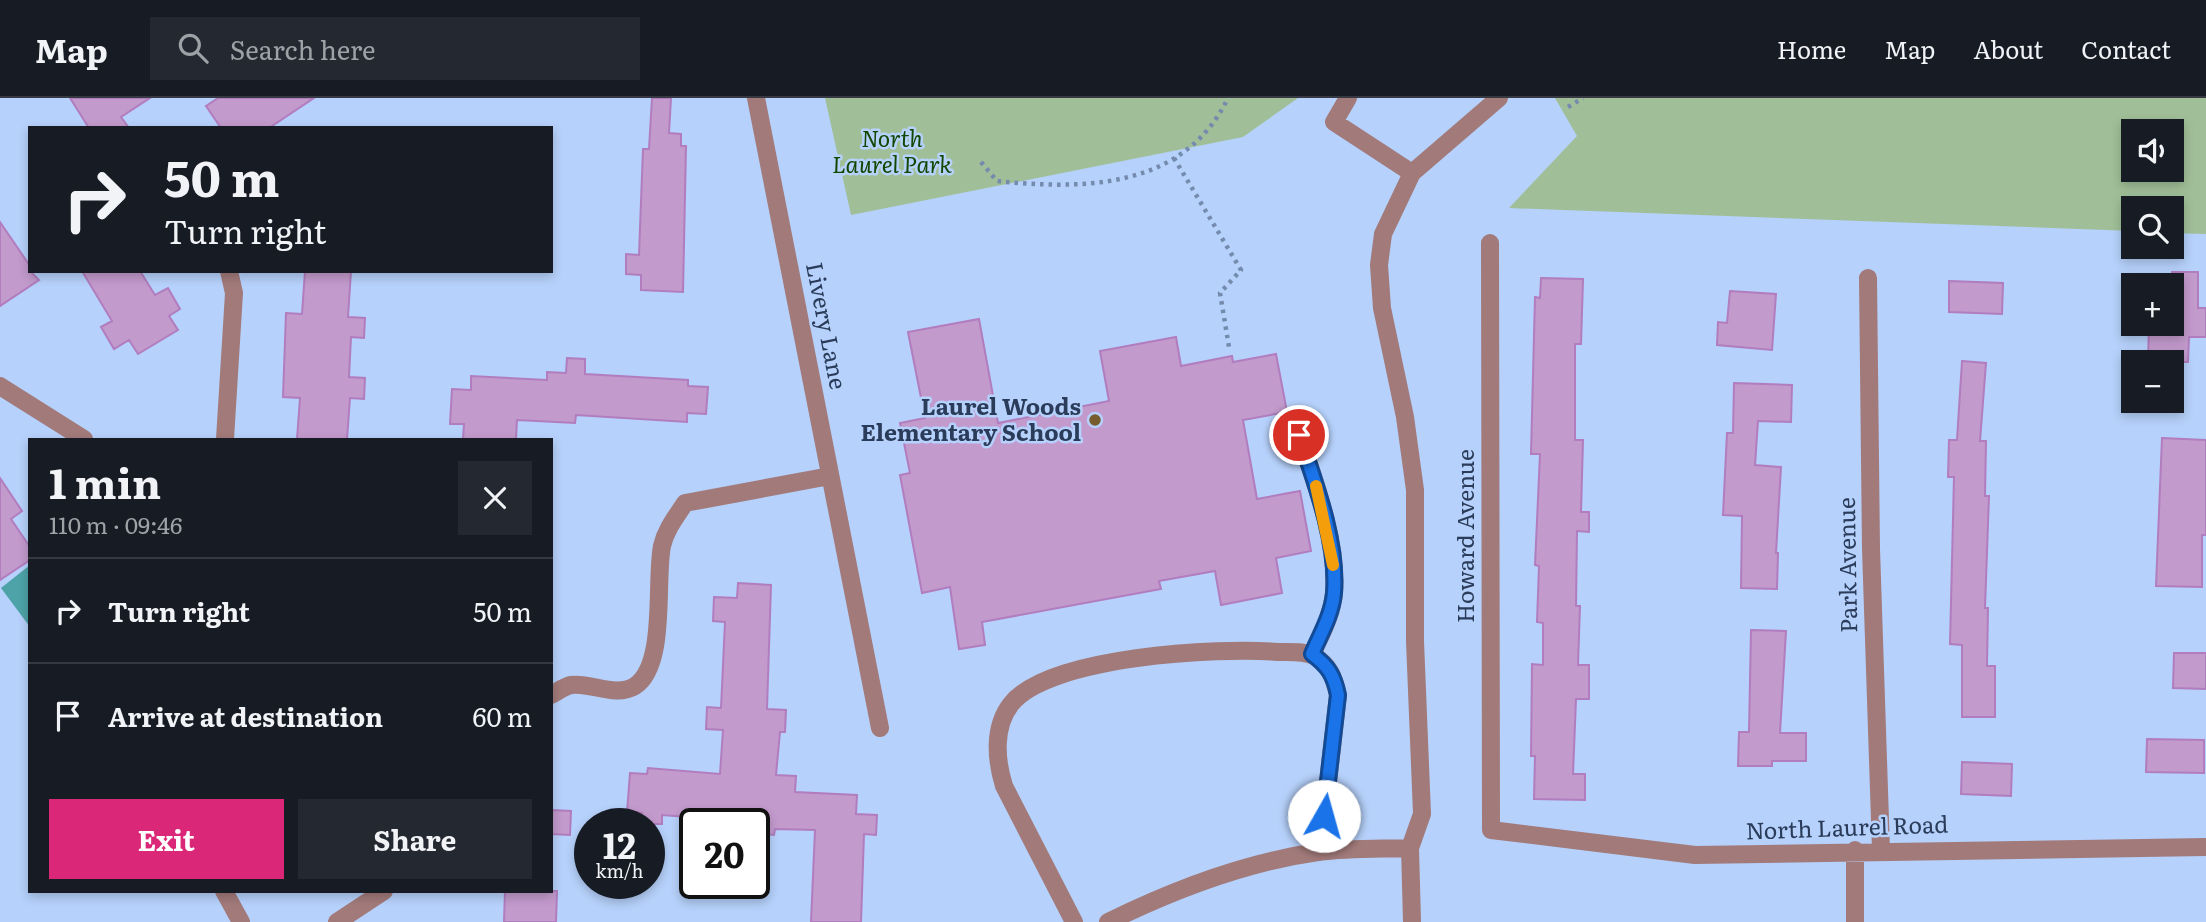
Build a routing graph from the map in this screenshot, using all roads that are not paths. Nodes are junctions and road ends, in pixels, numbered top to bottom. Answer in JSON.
{"nodes":[{"id":1,"x":756,"y":98,"type":"edge"},
{"id":2,"x":1348,"y":98,"type":"edge"},
{"id":3,"x":1499,"y":98,"type":"edge"},
{"id":4,"x":1412,"y":173,"type":"junction"},
{"id":5,"x":1490,"y":243,"type":"dead end"},
{"id":6,"x":229,"y":273,"type":"edge"},
{"id":7,"x":1868,"y":278,"type":"dead end"},
{"id":8,"x":0,"y":386,"type":"edge"},
{"id":9,"x":1299,"y":435,"type":"dead end"},
{"id":10,"x":82,"y":438,"type":"edge"},
{"id":11,"x":225,"y":438,"type":"edge"},
{"id":12,"x":830,"y":476,"type":"junction"},
{"id":13,"x":1312,"y":654,"type":"junction"},
{"id":14,"x":553,"y":694,"type":"edge"},
{"id":15,"x":880,"y":728,"type":"dead end"},
{"id":16,"x":1491,"y":830,"type":"joint"},
{"id":17,"x":2206,"y":847,"type":"edge"},
{"id":18,"x":1410,"y":848,"type":"junction"},
{"id":19,"x":1855,"y":850,"type":"junction"},
{"id":20,"x":1881,"y":850,"type":"junction"},
{"id":21,"x":1320,"y":852,"type":"junction"},
{"id":22,"x":225,"y":893,"type":"edge"},
{"id":23,"x":381,"y":893,"type":"edge"},
{"id":24,"x":241,"y":922,"type":"edge"},
{"id":25,"x":337,"y":922,"type":"edge"},
{"id":26,"x":1074,"y":922,"type":"edge"},
{"id":27,"x":1108,"y":922,"type":"edge"},
{"id":28,"x":1412,"y":922,"type":"edge"},
{"id":29,"x":1856,"y":922,"type":"edge"}],
"edges":[{"from":1,"to":12,"type":"street","name":"Livery Lane"},
{"from":2,"to":4,"type":"street"},
{"from":3,"to":4,"type":"street"},
{"from":4,"to":18,"type":"street"},
{"from":5,"to":16,"type":"street","name":"Howard Avenue"},
{"from":6,"to":11,"type":"street"},
{"from":7,"to":20,"type":"street","name":"Park Avenue"},
{"from":8,"to":10,"type":"street"},
{"from":9,"to":13,"type":"street"},
{"from":12,"to":14,"type":"street"},
{"from":12,"to":15,"type":"street","name":"Livery Lane"},
{"from":13,"to":21,"type":"street"},
{"from":13,"to":26,"type":"street"},
{"from":16,"to":19,"type":"street","name":"North Laurel Road"},
{"from":17,"to":20,"type":"street","name":"North Laurel Road"},
{"from":18,"to":21,"type":"street"},
{"from":18,"to":28,"type":"street"},
{"from":19,"to":20,"type":"street","name":"North Laurel Road"},
{"from":19,"to":29,"type":"street"},
{"from":21,"to":27,"type":"street"},
{"from":22,"to":24,"type":"street"},
{"from":23,"to":25,"type":"street"}]}
